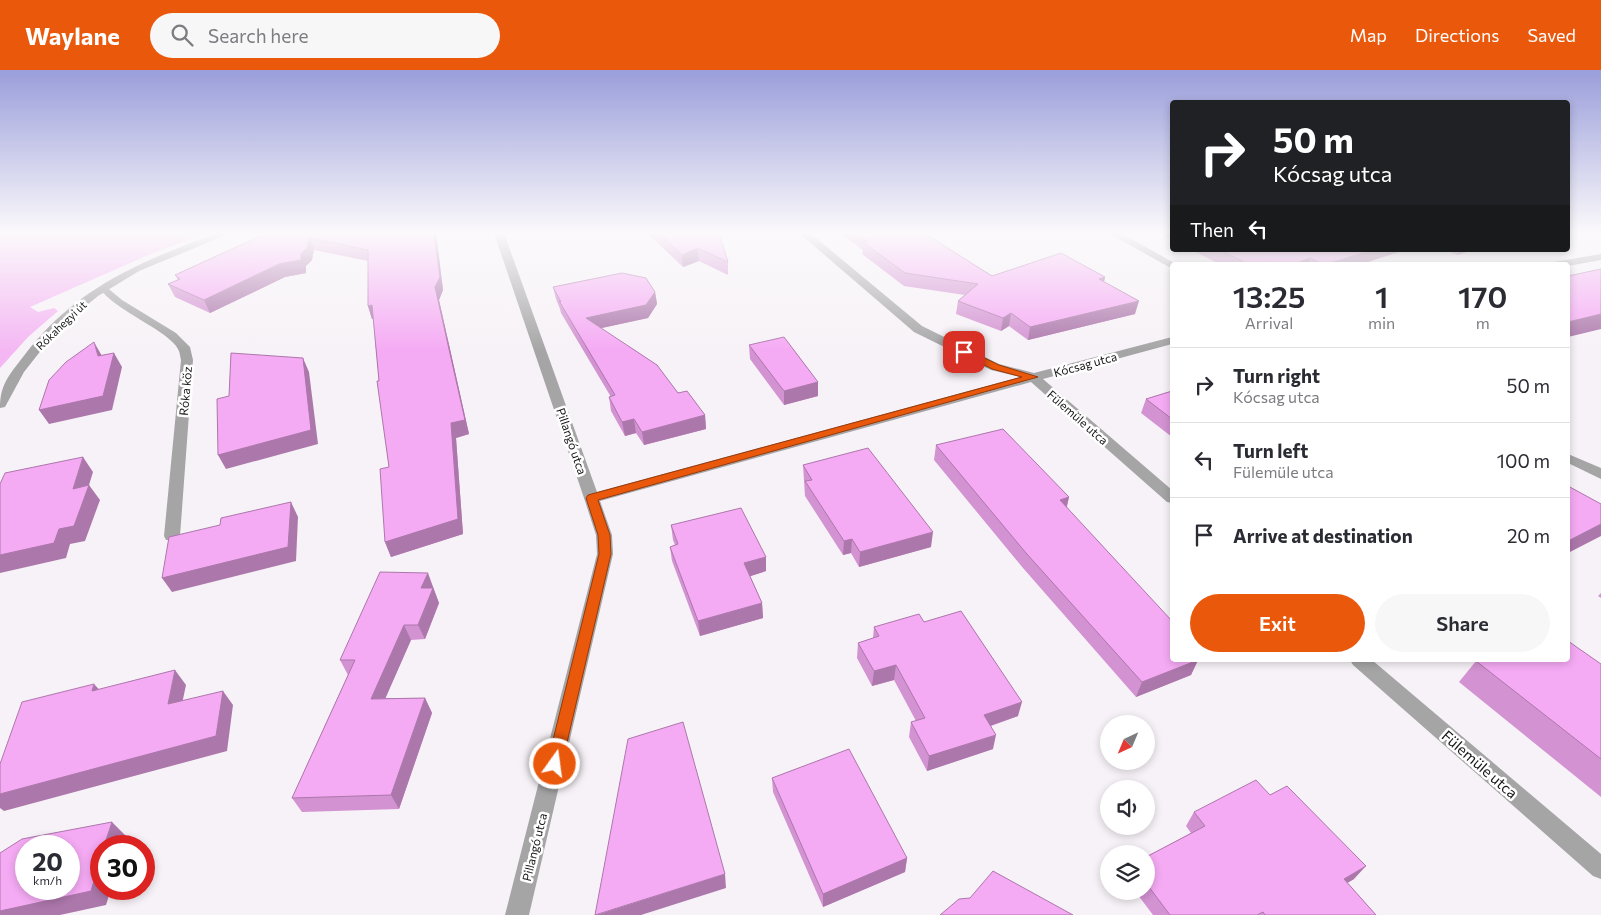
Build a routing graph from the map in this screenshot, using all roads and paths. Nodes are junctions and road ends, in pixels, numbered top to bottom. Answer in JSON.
{"nodes":[{"id":1,"x":130,"y":272,"type":"edge"},
{"id":2,"x":513,"y":272,"type":"edge"},
{"id":3,"x":851,"y":272,"type":"edge"},
{"id":4,"x":104,"y":288,"type":"junction"},
{"id":5,"x":1170,"y":341,"type":"edge"},
{"id":6,"x":1033,"y":377,"type":"junction"},
{"id":7,"x":0,"y":404,"type":"edge"},
{"id":8,"x":1570,"y":459,"type":"edge"},
{"id":9,"x":1601,"y":474,"type":"edge"},
{"id":10,"x":1170,"y":496,"type":"edge"},
{"id":11,"x":592,"y":498,"type":"junction"},
{"id":12,"x":172,"y":536,"type":"edge"},
{"id":13,"x":1361,"y":662,"type":"edge"},
{"id":14,"x":1601,"y":868,"type":"edge"},
{"id":15,"x":517,"y":915,"type":"edge"}],
"edges":[{"from":1,"to":4,"type":"street","name":"Rókahegyi út"},
{"from":2,"to":11,"type":"street","name":"Pillangó utca"},
{"from":3,"to":6,"type":"street","name":"Fülemüle utca"},
{"from":4,"to":7,"type":"street","name":"Rókahegyi út"},
{"from":4,"to":12,"type":"street","name":"Róka köz"},
{"from":5,"to":6,"type":"street","name":"Kócsag utca"},
{"from":6,"to":10,"type":"street","name":"Fülemüle utca"},
{"from":6,"to":11,"type":"street","name":"Kócsag utca"},
{"from":8,"to":9,"type":"street"},
{"from":11,"to":15,"type":"street","name":"Pillangó utca"},
{"from":13,"to":14,"type":"street","name":"Fülemüle utca"}]}
